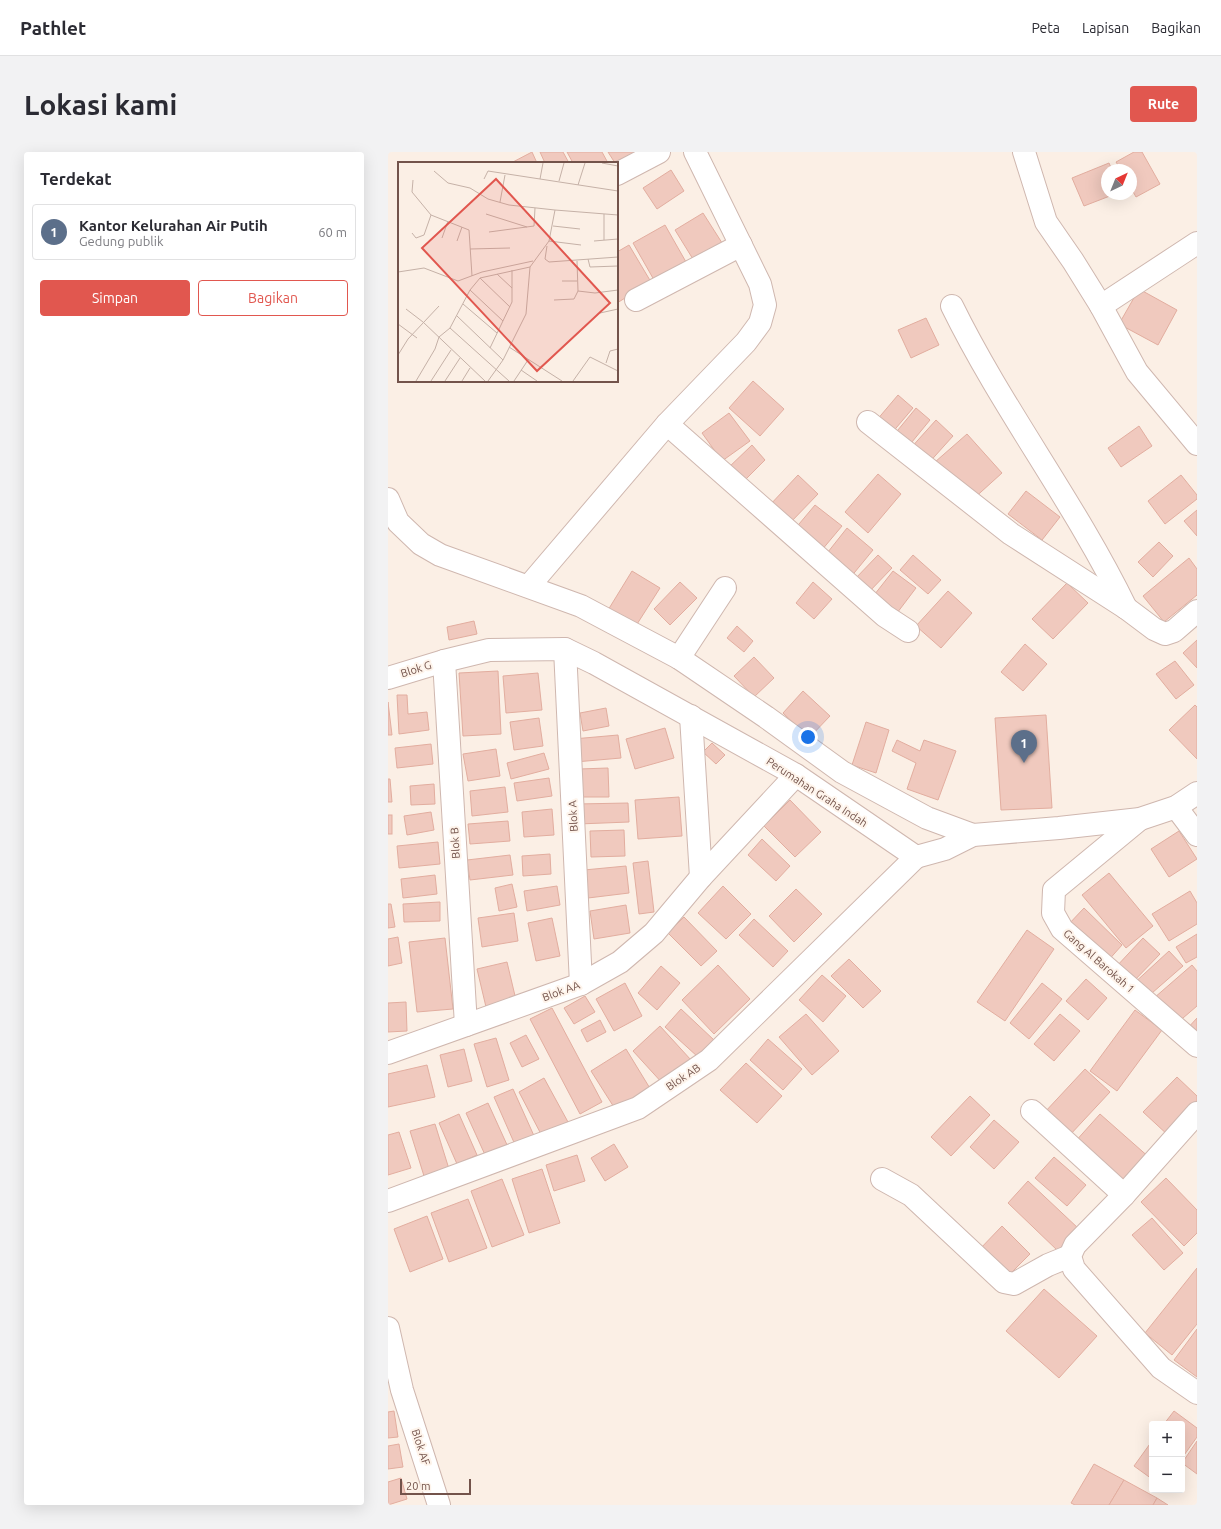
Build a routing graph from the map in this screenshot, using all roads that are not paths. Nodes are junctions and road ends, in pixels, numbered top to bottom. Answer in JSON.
{"nodes":[{"id":1,"x":659,"y":152,"type":"edge"},
{"id":2,"x":695,"y":152,"type":"edge"},
{"id":3,"x":1024,"y":152,"type":"edge"},
{"id":4,"x":618,"y":173,"type":"edge"},
{"id":5,"x":1197,"y":243,"type":"edge"},
{"id":6,"x":741,"y":245,"type":"junction"},
{"id":7,"x":636,"y":300,"type":"dead end"},
{"id":8,"x":952,"y":306,"type":"dead end"},
{"id":9,"x":1101,"y":306,"type":"junction"},
{"id":10,"x":868,"y":422,"type":"dead end"},
{"id":11,"x":668,"y":424,"type":"junction"},
{"id":12,"x":1197,"y":444,"type":"edge"},
{"id":13,"x":388,"y":499,"type":"edge"},
{"id":14,"x":529,"y":586,"type":"junction"},
{"id":15,"x":725,"y":588,"type":"dead end"},
{"id":16,"x":1126,"y":608,"type":"junction"},
{"id":17,"x":1197,"y":611,"type":"edge"},
{"id":18,"x":908,"y":631,"type":"dead end"},
{"id":19,"x":565,"y":649,"type":"junction"},
{"id":20,"x":679,"y":658,"type":"junction"},
{"id":21,"x":444,"y":661,"type":"junction"},
{"id":22,"x":388,"y":678,"type":"edge"},
{"id":23,"x":691,"y":716,"type":"junction"},
{"id":24,"x":796,"y":775,"type":"junction"},
{"id":25,"x":1197,"y":793,"type":"edge"},
{"id":26,"x":1176,"y":807,"type":"junction"},
{"id":27,"x":1140,"y":819,"type":"junction"},
{"id":28,"x":973,"y":835,"type":"junction"},
{"id":29,"x":1197,"y":835,"type":"edge"},
{"id":30,"x":916,"y":857,"type":"junction"},
{"id":31,"x":701,"y":877,"type":"junction"},
{"id":32,"x":581,"y":984,"type":"junction"},
{"id":33,"x":466,"y":1024,"type":"junction"},
{"id":34,"x":1197,"y":1046,"type":"edge"},
{"id":35,"x":388,"y":1053,"type":"edge"},
{"id":36,"x":1032,"y":1111,"type":"dead end"},
{"id":37,"x":1197,"y":1113,"type":"edge"},
{"id":38,"x":882,"y":1179,"type":"dead end"},
{"id":39,"x":1124,"y":1195,"type":"junction"},
{"id":40,"x":388,"y":1201,"type":"edge"},
{"id":41,"x":1070,"y":1256,"type":"junction"},
{"id":42,"x":388,"y":1328,"type":"edge"},
{"id":43,"x":395,"y":1391,"type":"edge"},
{"id":44,"x":1197,"y":1394,"type":"edge"},
{"id":45,"x":439,"y":1505,"type":"edge"}],
"edges":[{"from":1,"to":4,"type":"street"},
{"from":2,"to":6,"type":"street"},
{"from":3,"to":9,"type":"street"},
{"from":5,"to":9,"type":"street"},
{"from":6,"to":7,"type":"street"},
{"from":6,"to":11,"type":"street"},
{"from":8,"to":16,"type":"street"},
{"from":9,"to":12,"type":"street"},
{"from":10,"to":16,"type":"street"},
{"from":11,"to":14,"type":"street"},
{"from":11,"to":18,"type":"street"},
{"from":13,"to":14,"type":"street"},
{"from":14,"to":20,"type":"street"},
{"from":15,"to":20,"type":"street"},
{"from":16,"to":17,"type":"street"},
{"from":19,"to":21,"type":"street","name":"Perumahan Graha Indah"},
{"from":19,"to":23,"type":"street","name":"Perumahan Graha Indah"},
{"from":19,"to":32,"type":"street","name":"Blok A"},
{"from":20,"to":28,"type":"street"},
{"from":21,"to":22,"type":"street","name":"Blok G"},
{"from":21,"to":33,"type":"street","name":"Blok B"},
{"from":23,"to":24,"type":"street","name":"Perumahan Graha Indah"},
{"from":23,"to":31,"type":"street"},
{"from":24,"to":30,"type":"street","name":"Perumahan Graha Indah"},
{"from":24,"to":31,"type":"street","name":"Blok AA"},
{"from":25,"to":26,"type":"street"},
{"from":26,"to":27,"type":"street"},
{"from":26,"to":29,"type":"street"},
{"from":27,"to":28,"type":"street"},
{"from":27,"to":34,"type":"street","name":"Gang Al Barokah 1"},
{"from":28,"to":30,"type":"street"},
{"from":30,"to":40,"type":"street","name":"Blok AB"},
{"from":31,"to":32,"type":"street","name":"Blok AA"},
{"from":32,"to":33,"type":"street","name":"Blok AA"},
{"from":33,"to":35,"type":"street","name":"Blok AA"},
{"from":36,"to":39,"type":"street"},
{"from":37,"to":39,"type":"street"},
{"from":38,"to":41,"type":"street"},
{"from":39,"to":41,"type":"street"},
{"from":41,"to":44,"type":"street"},
{"from":42,"to":43,"type":"street","name":"Blok AF"},
{"from":43,"to":45,"type":"street","name":"Blok AF"}]}
